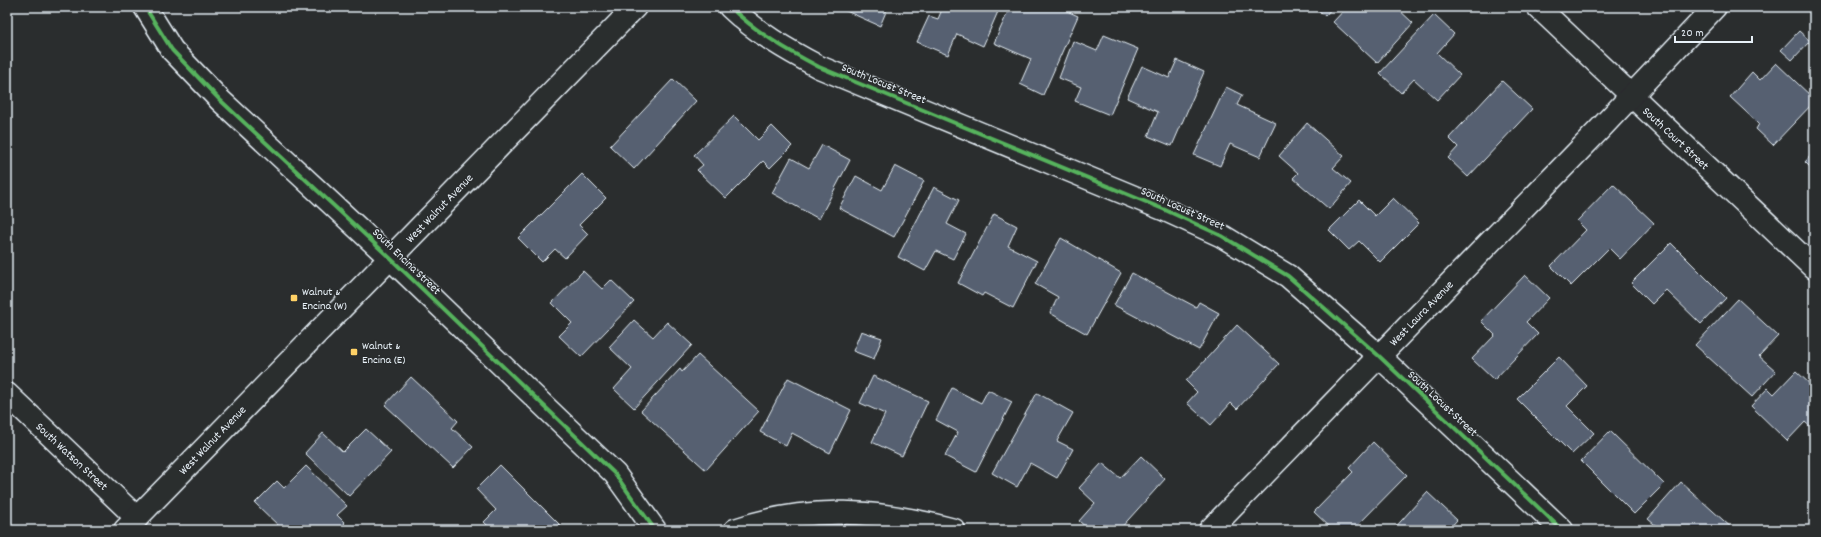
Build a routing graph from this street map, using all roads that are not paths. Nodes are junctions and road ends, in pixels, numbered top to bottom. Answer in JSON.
{"nodes":[{"id":1,"x":145,"y":7,"type":"edge"},
{"id":2,"x":635,"y":7,"type":"edge"},
{"id":3,"x":730,"y":7,"type":"edge"},
{"id":4,"x":1538,"y":7,"type":"edge"},
{"id":5,"x":1715,"y":7,"type":"edge"},
{"id":6,"x":1631,"y":95,"type":"junction"},
{"id":7,"x":390,"y":258,"type":"junction"},
{"id":8,"x":1814,"y":268,"type":"edge"},
{"id":9,"x":1379,"y":356,"type":"junction"},
{"id":10,"x":7,"y":394,"type":"edge"},
{"id":11,"x":892,"y":523,"type":"edge"},
{"id":12,"x":131,"y":524,"type":"edge"},
{"id":13,"x":655,"y":530,"type":"edge"},
{"id":14,"x":735,"y":530,"type":"edge"},
{"id":15,"x":954,"y":530,"type":"edge"},
{"id":16,"x":1210,"y":530,"type":"edge"},
{"id":17,"x":1562,"y":530,"type":"edge"}],
"edges":[{"from":1,"to":7,"type":"street","name":"South Encina Street"},
{"from":2,"to":7,"type":"street","name":"West Walnut Avenue"},
{"from":3,"to":9,"type":"street","name":"South Locust Street"},
{"from":4,"to":6,"type":"street","name":"South Court Street"},
{"from":5,"to":6,"type":"street","name":"West Laura Avenue"},
{"from":6,"to":8,"type":"street","name":"South Court Street"},
{"from":6,"to":9,"type":"street","name":"West Laura Avenue"},
{"from":7,"to":12,"type":"street","name":"West Walnut Avenue"},
{"from":7,"to":13,"type":"street","name":"South Encina Street"},
{"from":9,"to":16,"type":"street","name":"West Laura Avenue"},
{"from":9,"to":17,"type":"street","name":"South Locust Street"},
{"from":10,"to":12,"type":"street","name":"South Watson Street"},
{"from":11,"to":14,"type":"street"},
{"from":11,"to":15,"type":"street"}]}
